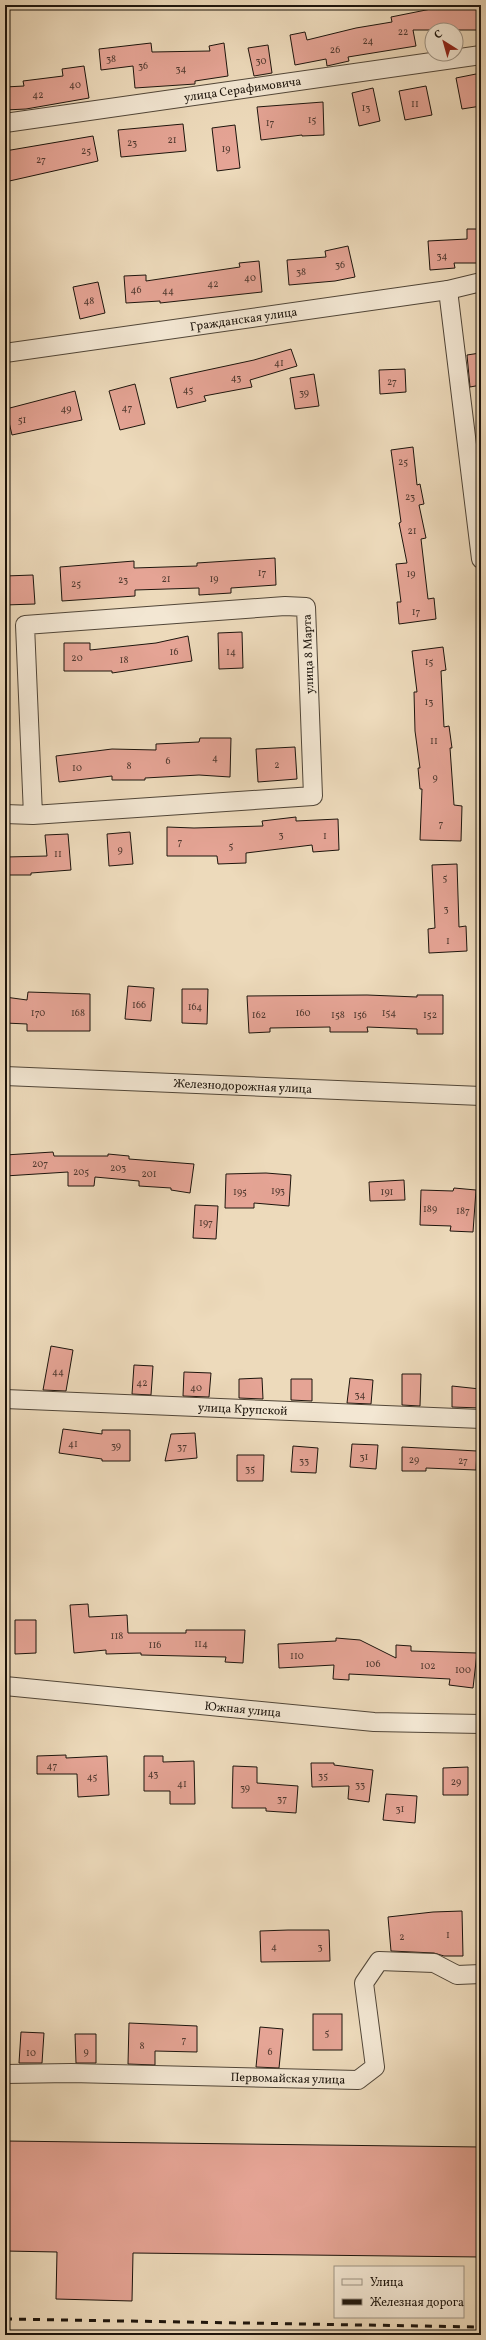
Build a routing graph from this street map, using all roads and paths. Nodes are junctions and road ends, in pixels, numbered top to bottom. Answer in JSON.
{"nodes":[{"id":1,"x":481,"y":55,"type":"edge"},
{"id":2,"x":5,"y":123,"type":"edge"},
{"id":3,"x":481,"y":282,"type":"edge"},
{"id":4,"x":448,"y":290,"type":"junction"},
{"id":5,"x":5,"y":353,"type":"edge"},
{"id":6,"x":481,"y":559,"type":"edge"},
{"id":7,"x":5,"y":814,"type":"edge"},
{"id":8,"x":33,"y":815,"type":"junction"},
{"id":9,"x":5,"y":1076,"type":"edge"},
{"id":10,"x":481,"y":1096,"type":"edge"},
{"id":11,"x":5,"y":1399,"type":"edge"},
{"id":12,"x":481,"y":1419,"type":"edge"},
{"id":13,"x":5,"y":1686,"type":"edge"},
{"id":14,"x":481,"y":1724,"type":"edge"},
{"id":15,"x":481,"y":1974,"type":"edge"},
{"id":16,"x":5,"y":2074,"type":"edge"}],
"edges":[{"from":1,"to":2,"type":"street","name":"улица Серафимовича"},
{"from":3,"to":4,"type":"street","name":"Гражданская улица"},
{"from":4,"to":5,"type":"street","name":"Гражданская улица"},
{"from":4,"to":6,"type":"street"},
{"from":7,"to":8,"type":"street","name":"улица 8 Марта"},
{"from":8,"to":8,"type":"street","name":"улица 8 Марта"},
{"from":9,"to":10,"type":"street","name":"Железнодорожная улица"},
{"from":11,"to":12,"type":"street","name":"улица Крупской"},
{"from":13,"to":14,"type":"street","name":"Южная улица"},
{"from":15,"to":16,"type":"street","name":"Первомайская улица"}]}
